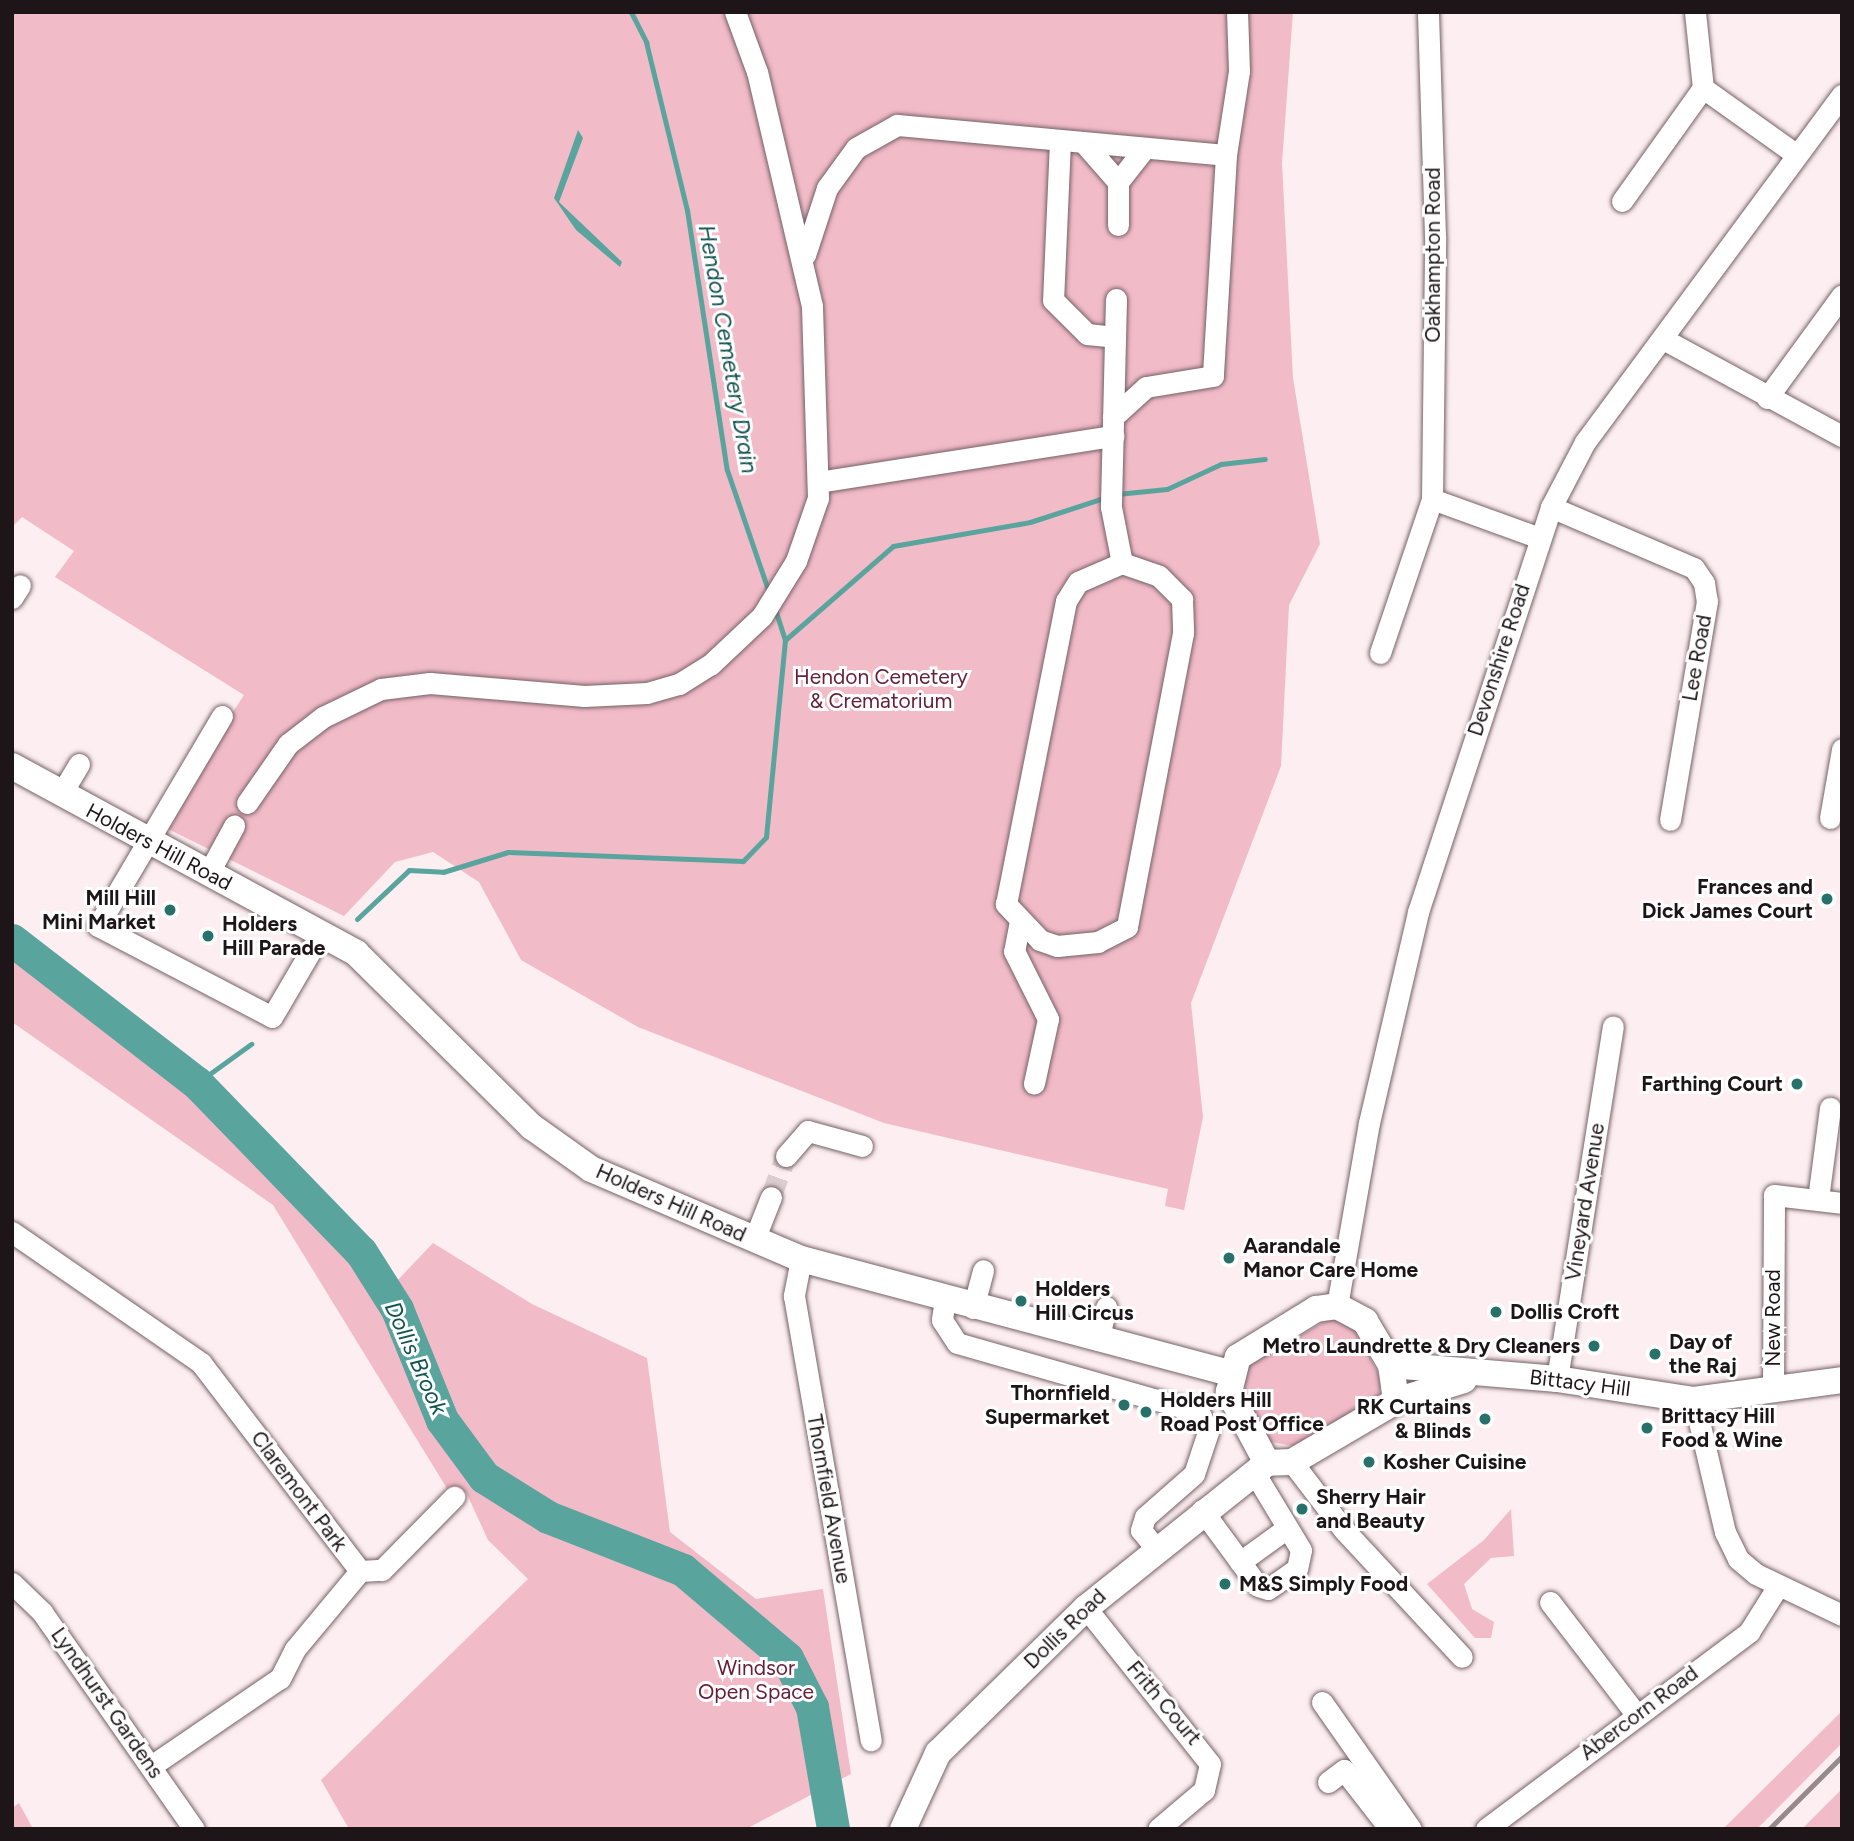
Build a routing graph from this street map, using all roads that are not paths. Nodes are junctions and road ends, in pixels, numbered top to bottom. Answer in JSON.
{"nodes":[{"id":1,"x":735,"y":12,"type":"edge"},
{"id":2,"x":1237,"y":12,"type":"edge"},
{"id":3,"x":1428,"y":12,"type":"edge"},
{"id":4,"x":1695,"y":12,"type":"edge"},
{"id":5,"x":1703,"y":88,"type":"junction"},
{"id":6,"x":1842,"y":95,"type":"edge"},
{"id":7,"x":1060,"y":141,"type":"junction"},
{"id":8,"x":1084,"y":143,"type":"junction"},
{"id":9,"x":1144,"y":149,"type":"junction"},
{"id":10,"x":1226,"y":155,"type":"junction"},
{"id":11,"x":1797,"y":155,"type":"junction"},
{"id":12,"x":1118,"y":182,"type":"junction"},
{"id":13,"x":1622,"y":201,"type":"dead end"},
{"id":14,"x":1118,"y":225,"type":"dead end"},
{"id":15,"x":805,"y":255,"type":"junction"},
{"id":16,"x":1842,"y":295,"type":"edge"},
{"id":17,"x":1116,"y":299,"type":"dead end"},
{"id":18,"x":1115,"y":337,"type":"junction"},
{"id":19,"x":1665,"y":340,"type":"junction"},
{"id":20,"x":1114,"y":373,"type":"junction"},
{"id":21,"x":1146,"y":387,"type":"junction"},
{"id":22,"x":1767,"y":398,"type":"junction"},
{"id":23,"x":1113,"y":427,"type":"junction"},
{"id":24,"x":1842,"y":436,"type":"edge"},
{"id":25,"x":818,"y":482,"type":"junction"},
{"id":26,"x":1432,"y":499,"type":"junction"},
{"id":27,"x":1551,"y":508,"type":"junction"},
{"id":28,"x":1540,"y":537,"type":"junction"},
{"id":29,"x":1122,"y":563,"type":"junction"},
{"id":30,"x":1380,"y":653,"type":"dead end"},
{"id":31,"x":222,"y":716,"type":"dead end"},
{"id":32,"x":1842,"y":749,"type":"edge"},
{"id":33,"x":79,"y":764,"type":"dead end"},
{"id":34,"x":12,"y":766,"type":"edge"},
{"id":35,"x":61,"y":794,"type":"junction"},
{"id":36,"x":247,"y":803,"type":"dead end"},
{"id":37,"x":1830,"y":818,"type":"dead end"},
{"id":38,"x":1670,"y":820,"type":"dead end"},
{"id":39,"x":234,"y":826,"type":"dead end"},
{"id":40,"x":144,"y":841,"type":"junction"},
{"id":41,"x":208,"y":874,"type":"junction"},
{"id":42,"x":1020,"y":922,"type":"junction"},
{"id":43,"x":321,"y":933,"type":"junction"},
{"id":44,"x":1613,"y":1026,"type":"dead end"},
{"id":45,"x":1034,"y":1083,"type":"dead end"},
{"id":46,"x":1830,"y":1108,"type":"dead end"},
{"id":47,"x":862,"y":1146,"type":"dead end"},
{"id":48,"x":786,"y":1156,"type":"tunnel mouth"},
{"id":49,"x":771,"y":1198,"type":"tunnel mouth"},
{"id":50,"x":1818,"y":1199,"type":"junction"},
{"id":51,"x":1842,"y":1203,"type":"edge"},
{"id":52,"x":12,"y":1232,"type":"edge"},
{"id":53,"x":754,"y":1240,"type":"junction"},
{"id":54,"x":802,"y":1259,"type":"junction"},
{"id":55,"x":983,"y":1270,"type":"dead end"},
{"id":56,"x":945,"y":1300,"type":"junction"},
{"id":57,"x":1337,"y":1306,"type":"junction"},
{"id":58,"x":1106,"y":1307,"type":"dead end"},
{"id":59,"x":974,"y":1308,"type":"junction"},
{"id":60,"x":1098,"y":1340,"type":"junction"},
{"id":61,"x":1391,"y":1365,"type":"junction"},
{"id":62,"x":1232,"y":1374,"type":"junction"},
{"id":63,"x":1483,"y":1374,"type":"junction"},
{"id":64,"x":1557,"y":1379,"type":"junction"},
{"id":65,"x":1842,"y":1380,"type":"edge"},
{"id":66,"x":1773,"y":1391,"type":"junction"},
{"id":67,"x":1694,"y":1400,"type":"junction"},
{"id":68,"x":1396,"y":1401,"type":"junction"},
{"id":69,"x":1271,"y":1466,"type":"junction"},
{"id":70,"x":454,"y":1497,"type":"dead end"},
{"id":71,"x":1202,"y":1510,"type":"junction"},
{"id":72,"x":1287,"y":1528,"type":"junction"},
{"id":73,"x":1155,"y":1547,"type":"junction"},
{"id":74,"x":1240,"y":1562,"type":"junction"},
{"id":75,"x":360,"y":1571,"type":"junction"},
{"id":76,"x":12,"y":1583,"type":"edge"},
{"id":77,"x":1778,"y":1586,"type":"junction"},
{"id":78,"x":1550,"y":1602,"type":"dead end"},
{"id":79,"x":1086,"y":1608,"type":"junction"},
{"id":80,"x":1842,"y":1615,"type":"edge"},
{"id":81,"x":1462,"y":1657,"type":"dead end"},
{"id":82,"x":1322,"y":1702,"type":"dead end"},
{"id":83,"x":1636,"y":1714,"type":"junction"},
{"id":84,"x":871,"y":1740,"type":"dead end"},
{"id":85,"x":151,"y":1766,"type":"junction"},
{"id":86,"x":1328,"y":1782,"type":"dead end"},
{"id":87,"x":194,"y":1829,"type":"edge"},
{"id":88,"x":904,"y":1829,"type":"edge"},
{"id":89,"x":1157,"y":1829,"type":"edge"},
{"id":90,"x":1390,"y":1829,"type":"edge"},
{"id":91,"x":1411,"y":1829,"type":"edge"},
{"id":92,"x":1486,"y":1829,"type":"edge"}],
"edges":[{"from":1,"to":15,"type":"street"},
{"from":2,"to":10,"type":"street"},
{"from":3,"to":26,"type":"street","name":"Oakhampton Road"},
{"from":4,"to":5,"type":"street"},
{"from":5,"to":11,"type":"street"},
{"from":5,"to":13,"type":"street"},
{"from":6,"to":11,"type":"street","name":"Devonshire Road"},
{"from":7,"to":8,"type":"street"},
{"from":7,"to":15,"type":"street"},
{"from":7,"to":18,"type":"street"},
{"from":8,"to":9,"type":"street"},
{"from":8,"to":12,"type":"street"},
{"from":9,"to":10,"type":"street"},
{"from":9,"to":12,"type":"street"},
{"from":10,"to":21,"type":"street"},
{"from":11,"to":19,"type":"street","name":"Devonshire Road"},
{"from":12,"to":14,"type":"street"},
{"from":15,"to":25,"type":"street"},
{"from":16,"to":22,"type":"street"},
{"from":17,"to":18,"type":"street"},
{"from":18,"to":20,"type":"street"},
{"from":19,"to":22,"type":"street"},
{"from":19,"to":27,"type":"street","name":"Devonshire Road"},
{"from":20,"to":21,"type":"street"},
{"from":20,"to":23,"type":"street"},
{"from":21,"to":23,"type":"street"},
{"from":22,"to":24,"type":"street"},
{"from":23,"to":25,"type":"street"},
{"from":23,"to":29,"type":"street"},
{"from":25,"to":36,"type":"street"},
{"from":26,"to":28,"type":"street"},
{"from":26,"to":30,"type":"street","name":"Oakhampton Road"},
{"from":27,"to":28,"type":"street","name":"Devonshire Road"},
{"from":27,"to":38,"type":"street","name":"Lee Road"},
{"from":28,"to":57,"type":"street","name":"Devonshire Road"},
{"from":29,"to":42,"type":"street"},
{"from":29,"to":42,"type":"street"},
{"from":31,"to":40,"type":"street"},
{"from":32,"to":37,"type":"street"},
{"from":33,"to":35,"type":"street"},
{"from":34,"to":35,"type":"main road","name":"Holders Hill Road"},
{"from":35,"to":40,"type":"main road","name":"Holders Hill Road"},
{"from":39,"to":41,"type":"street"},
{"from":40,"to":41,"type":"main road","name":"Holders Hill Road"},
{"from":40,"to":43,"type":"street"},
{"from":41,"to":43,"type":"main road","name":"Holders Hill Road"},
{"from":42,"to":45,"type":"street"},
{"from":43,"to":53,"type":"main road","name":"Holders Hill Road"},
{"from":44,"to":64,"type":"street","name":"Vineyard Avenue"},
{"from":46,"to":50,"type":"street"},
{"from":47,"to":48,"type":"street"},
{"from":49,"to":53,"type":"street"},
{"from":50,"to":51,"type":"street"},
{"from":50,"to":66,"type":"street","name":"New Road"},
{"from":52,"to":75,"type":"street","name":"Claremont Park"},
{"from":53,"to":54,"type":"main road","name":"Holders Hill Road"},
{"from":54,"to":56,"type":"main road","name":"Holders Hill Road"},
{"from":54,"to":84,"type":"street","name":"Thornfield Avenue"},
{"from":55,"to":59,"type":"street"},
{"from":56,"to":59,"type":"main road","name":"Holders Hill Road"},
{"from":56,"to":73,"type":"street"},
{"from":57,"to":61,"type":"main road"},
{"from":57,"to":62,"type":"main road"},
{"from":58,"to":60,"type":"street"},
{"from":59,"to":60,"type":"main road","name":"Holders Hill Road"},
{"from":60,"to":62,"type":"main road","name":"Holders Hill Road"},
{"from":61,"to":63,"type":"main road","name":"Bittacy Hill"},
{"from":61,"to":68,"type":"main road"},
{"from":62,"to":69,"type":"main road"},
{"from":63,"to":64,"type":"main road","name":"Bittacy Hill"},
{"from":63,"to":68,"type":"main road","name":"Bittacy Hill"},
{"from":64,"to":67,"type":"main road","name":"Bittacy Hill"},
{"from":65,"to":66,"type":"main road","name":"Bittacy Hill"},
{"from":66,"to":67,"type":"main road","name":"Bittacy Hill"},
{"from":67,"to":77,"type":"street"},
{"from":68,"to":69,"type":"main road"},
{"from":69,"to":71,"type":"main road","name":"Dollis Road"},
{"from":69,"to":72,"type":"street"},
{"from":69,"to":81,"type":"street"},
{"from":70,"to":75,"type":"street"},
{"from":71,"to":73,"type":"main road","name":"Dollis Road"},
{"from":71,"to":74,"type":"street"},
{"from":72,"to":74,"type":"street"},
{"from":72,"to":74,"type":"street"},
{"from":73,"to":79,"type":"main road","name":"Dollis Road"},
{"from":75,"to":85,"type":"street","name":"Claremont Park"},
{"from":76,"to":85,"type":"street","name":"Lyndhurst Gardens"},
{"from":77,"to":80,"type":"street"},
{"from":77,"to":83,"type":"street","name":"Abercorn Road"},
{"from":78,"to":83,"type":"street"},
{"from":79,"to":88,"type":"main road","name":"Dollis Road"},
{"from":79,"to":89,"type":"street","name":"Frith Court"},
{"from":82,"to":91,"type":"street"},
{"from":83,"to":92,"type":"street","name":"Abercorn Road"},
{"from":85,"to":87,"type":"street","name":"Lyndhurst Gardens"},
{"from":86,"to":90,"type":"street"}]}
